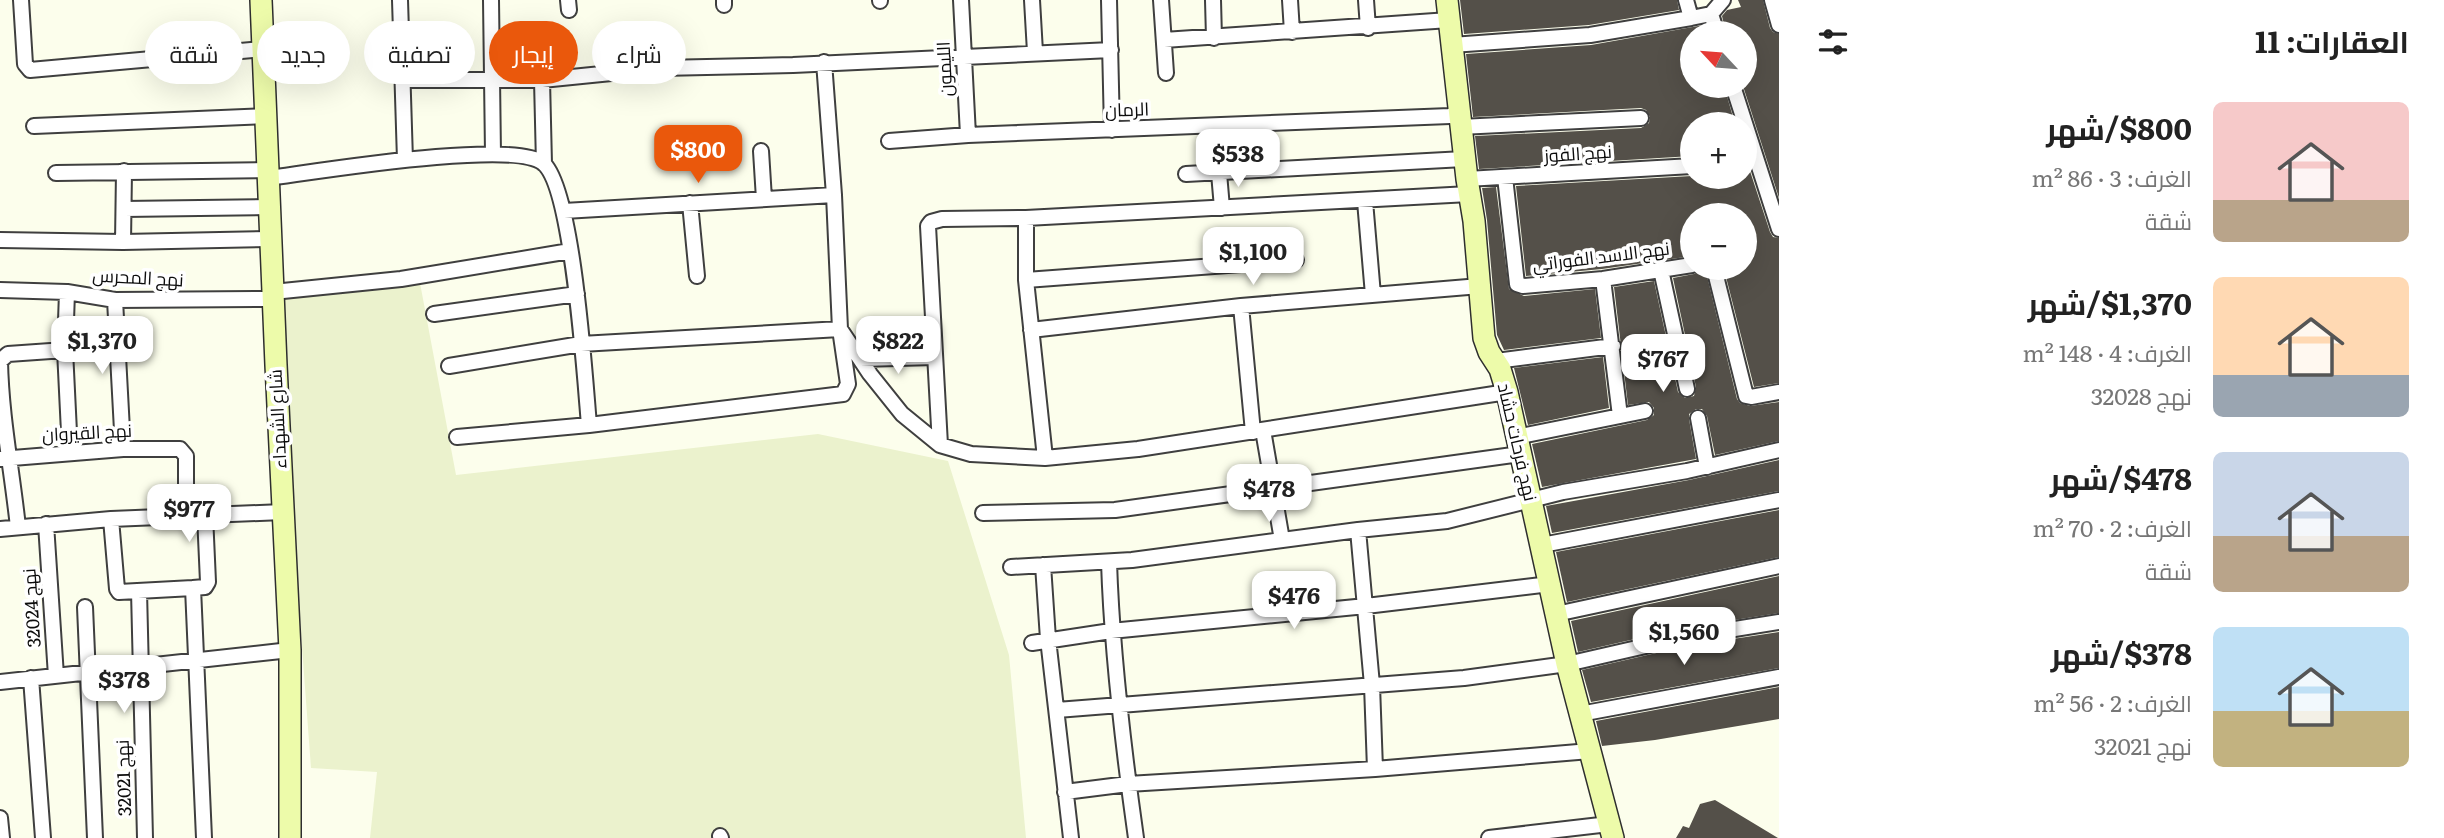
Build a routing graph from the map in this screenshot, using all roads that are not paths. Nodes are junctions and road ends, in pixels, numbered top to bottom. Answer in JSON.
{"nodes":[{"id":1,"x":21,"y":0,"type":"edge"},
{"id":2,"x":261,"y":0,"type":"edge"},
{"id":3,"x":400,"y":0,"type":"edge"},
{"id":4,"x":491,"y":0,"type":"edge"},
{"id":5,"x":961,"y":0,"type":"edge"},
{"id":6,"x":1032,"y":0,"type":"edge"},
{"id":7,"x":1109,"y":0,"type":"edge"},
{"id":8,"x":1161,"y":0,"type":"edge"},
{"id":9,"x":1213,"y":0,"type":"edge"},
{"id":10,"x":1290,"y":0,"type":"edge"},
{"id":11,"x":1366,"y":0,"type":"edge"},
{"id":12,"x":1686,"y":0,"type":"edge"},
{"id":13,"x":1723,"y":0,"type":"edge"},
{"id":14,"x":1772,"y":0,"type":"edge"},
{"id":15,"x":1448,"y":10,"type":"edge"},
{"id":16,"x":1711,"y":14,"type":"junction"},
{"id":17,"x":1690,"y":18,"type":"junction"},
{"id":18,"x":262,"y":21,"type":"edge"},
{"id":19,"x":401,"y":21,"type":"edge"},
{"id":20,"x":492,"y":21,"type":"edge"},
{"id":21,"x":1713,"y":21,"type":"edge"},
{"id":22,"x":1779,"y":25,"type":"edge"},
{"id":23,"x":1368,"y":28,"type":"junction"},
{"id":24,"x":1292,"y":32,"type":"junction"},
{"id":25,"x":1214,"y":38,"type":"junction"},
{"id":26,"x":1164,"y":40,"type":"junction"},
{"id":27,"x":1452,"y":45,"type":"junction"},
{"id":28,"x":1111,"y":50,"type":"junction"},
{"id":29,"x":257,"y":51,"type":"edge"},
{"id":30,"x":1035,"y":52,"type":"junction"},
{"id":31,"x":963,"y":56,"type":"junction"},
{"id":32,"x":824,"y":62,"type":"junction"},
{"id":33,"x":1166,"y":73,"type":"dead end"},
{"id":34,"x":578,"y":76,"type":"edge"},
{"id":35,"x":265,"y":84,"type":"edge"},
{"id":36,"x":402,"y":84,"type":"edge"},
{"id":37,"x":494,"y":84,"type":"edge"},
{"id":38,"x":542,"y":84,"type":"edge"},
{"id":39,"x":267,"y":116,"type":"junction"},
{"id":40,"x":1641,"y":118,"type":"dead end"},
{"id":41,"x":1456,"y":119,"type":"junction"},
{"id":42,"x":34,"y":126,"type":"dead end"},
{"id":43,"x":1112,"y":130,"type":"junction"},
{"id":44,"x":968,"y":135,"type":"junction"},
{"id":45,"x":889,"y":141,"type":"dead end"},
{"id":46,"x":761,"y":151,"type":"dead end"},
{"id":47,"x":493,"y":154,"type":"junction"},
{"id":48,"x":405,"y":160,"type":"junction"},
{"id":49,"x":544,"y":164,"type":"junction"},
{"id":50,"x":1680,"y":167,"type":"edge"},
{"id":51,"x":124,"y":171,"type":"junction"},
{"id":52,"x":56,"y":173,"type":"dead end"},
{"id":53,"x":1219,"y":173,"type":"junction"},
{"id":54,"x":268,"y":174,"type":"junction"},
{"id":55,"x":1186,"y":174,"type":"dead end"},
{"id":56,"x":1757,"y":176,"type":"edge"},
{"id":57,"x":1467,"y":177,"type":"junction"},
{"id":58,"x":1505,"y":177,"type":"junction"},
{"id":59,"x":834,"y":195,"type":"junction"},
{"id":60,"x":764,"y":199,"type":"junction"},
{"id":61,"x":1365,"y":201,"type":"junction"},
{"id":62,"x":690,"y":203,"type":"junction"},
{"id":63,"x":270,"y":207,"type":"junction"},
{"id":64,"x":1222,"y":208,"type":"junction"},
{"id":65,"x":124,"y":209,"type":"junction"},
{"id":66,"x":564,"y":211,"type":"junction"},
{"id":67,"x":1026,"y":218,"type":"junction"},
{"id":68,"x":1779,"y":229,"type":"edge"},
{"id":69,"x":271,"y":239,"type":"junction"},
{"id":70,"x":0,"y":240,"type":"edge"},
{"id":71,"x":123,"y":242,"type":"junction"},
{"id":72,"x":570,"y":251,"type":"junction"},
{"id":73,"x":1296,"y":260,"type":"dead end"},
{"id":74,"x":1680,"y":267,"type":"edge"},
{"id":75,"x":1661,"y":270,"type":"junction"},
{"id":76,"x":697,"y":276,"type":"dead end"},
{"id":77,"x":1026,"y":279,"type":"junction"},
{"id":78,"x":1603,"y":279,"type":"junction"},
{"id":79,"x":1717,"y":280,"type":"edge"},
{"id":80,"x":1480,"y":286,"type":"junction"},
{"id":81,"x":0,"y":290,"type":"edge"},
{"id":82,"x":67,"y":292,"type":"junction"},
{"id":83,"x":577,"y":294,"type":"junction"},
{"id":84,"x":273,"y":295,"type":"junction"},
{"id":85,"x":1373,"y":295,"type":"junction"},
{"id":86,"x":115,"y":300,"type":"junction"},
{"id":87,"x":1241,"y":306,"type":"junction"},
{"id":88,"x":434,"y":314,"type":"dead end"},
{"id":89,"x":840,"y":329,"type":"junction"},
{"id":90,"x":1031,"y":330,"type":"junction"},
{"id":91,"x":581,"y":344,"type":"junction"},
{"id":92,"x":1613,"y":345,"type":"junction"},
{"id":93,"x":65,"y":350,"type":"junction"},
{"id":94,"x":935,"y":357,"type":"junction"},
{"id":95,"x":860,"y":359,"type":"junction"},
{"id":96,"x":1496,"y":361,"type":"junction"},
{"id":97,"x":449,"y":366,"type":"dead end"},
{"id":98,"x":1687,"y":389,"type":"dead end"},
{"id":99,"x":1507,"y":392,"type":"junction"},
{"id":100,"x":1779,"y":392,"type":"edge"},
{"id":101,"x":1,"y":403,"type":"edge"},
{"id":102,"x":1645,"y":411,"type":"dead end"},
{"id":103,"x":1620,"y":416,"type":"junction"},
{"id":104,"x":1698,"y":418,"type":"dead end"},
{"id":105,"x":589,"y":425,"type":"junction"},
{"id":106,"x":1258,"y":431,"type":"junction"},
{"id":107,"x":457,"y":437,"type":"dead end"},
{"id":108,"x":940,"y":445,"type":"junction"},
{"id":109,"x":1518,"y":446,"type":"junction"},
{"id":110,"x":123,"y":449,"type":"junction"},
{"id":111,"x":1779,"y":450,"type":"edge"},
{"id":112,"x":69,"y":453,"type":"junction"},
{"id":113,"x":5,"y":458,"type":"edge"},
{"id":114,"x":1045,"y":458,"type":"junction"},
{"id":115,"x":1707,"y":467,"type":"junction"},
{"id":116,"x":1274,"y":490,"type":"junction"},
{"id":117,"x":1530,"y":500,"type":"junction"},
{"id":118,"x":1779,"y":500,"type":"edge"},
{"id":119,"x":283,"y":512,"type":"junction"},
{"id":120,"x":983,"y":513,"type":"dead end"},
{"id":121,"x":186,"y":515,"type":"junction"},
{"id":122,"x":205,"y":515,"type":"junction"},
{"id":123,"x":111,"y":519,"type":"junction"},
{"id":124,"x":18,"y":527,"type":"junction"},
{"id":125,"x":0,"y":529,"type":"edge"},
{"id":126,"x":1358,"y":530,"type":"junction"},
{"id":127,"x":46,"y":531,"type":"junction"},
{"id":128,"x":1282,"y":540,"type":"junction"},
{"id":129,"x":1542,"y":545,"type":"junction"},
{"id":130,"x":1109,"y":562,"type":"junction"},
{"id":131,"x":1042,"y":565,"type":"junction"},
{"id":132,"x":1779,"y":566,"type":"edge"},
{"id":133,"x":1012,"y":567,"type":"dead end"},
{"id":134,"x":1550,"y":584,"type":"junction"},
{"id":135,"x":192,"y":589,"type":"junction"},
{"id":136,"x":139,"y":591,"type":"junction"},
{"id":137,"x":1366,"y":606,"type":"junction"},
{"id":138,"x":85,"y":607,"type":"dead end"},
{"id":139,"x":1556,"y":614,"type":"junction"},
{"id":140,"x":1779,"y":622,"type":"edge"},
{"id":141,"x":1111,"y":631,"type":"junction"},
{"id":142,"x":1048,"y":639,"type":"junction"},
{"id":143,"x":1032,"y":643,"type":"dead end"},
{"id":144,"x":290,"y":650,"type":"junction"},
{"id":145,"x":197,"y":659,"type":"junction"},
{"id":146,"x":1567,"y":664,"type":"junction"},
{"id":147,"x":139,"y":665,"type":"junction"},
{"id":148,"x":88,"y":673,"type":"junction"},
{"id":149,"x":56,"y":676,"type":"junction"},
{"id":150,"x":1779,"y":677,"type":"edge"},
{"id":151,"x":31,"y":678,"type":"junction"},
{"id":152,"x":0,"y":682,"type":"edge"},
{"id":153,"x":1372,"y":685,"type":"junction"},
{"id":154,"x":1118,"y":705,"type":"junction"},
{"id":155,"x":1057,"y":710,"type":"junction"},
{"id":156,"x":1580,"y":714,"type":"junction"},
{"id":157,"x":1590,"y":751,"type":"junction"},
{"id":158,"x":1375,"y":769,"type":"junction"},
{"id":159,"x":1128,"y":784,"type":"junction"},
{"id":160,"x":1065,"y":792,"type":"junction"},
{"id":161,"x":0,"y":818,"type":"edge"},
{"id":162,"x":1611,"y":831,"type":"edge"},
{"id":163,"x":2,"y":838,"type":"edge"},
{"id":164,"x":43,"y":838,"type":"edge"},
{"id":165,"x":95,"y":838,"type":"edge"},
{"id":166,"x":145,"y":838,"type":"edge"},
{"id":167,"x":204,"y":838,"type":"edge"},
{"id":168,"x":290,"y":838,"type":"edge"},
{"id":169,"x":1071,"y":838,"type":"edge"},
{"id":170,"x":1136,"y":838,"type":"edge"},
{"id":171,"x":1489,"y":838,"type":"edge"}],
"edges":[{"from":1,"to":29,"type":"street"},
{"from":2,"to":18,"type":"street","name":"شارع الشهداء"},
{"from":3,"to":19,"type":"street"},
{"from":4,"to":20,"type":"street"},
{"from":5,"to":31,"type":"street","name":"الليمون"},
{"from":6,"to":30,"type":"street"},
{"from":7,"to":28,"type":"street"},
{"from":8,"to":26,"type":"street"},
{"from":9,"to":25,"type":"street"},
{"from":10,"to":24,"type":"street"},
{"from":11,"to":23,"type":"street"},
{"from":12,"to":17,"type":"street"},
{"from":13,"to":16,"type":"street"},
{"from":14,"to":22,"type":"street"},
{"from":15,"to":23,"type":"street"},
{"from":15,"to":27,"type":"street","name":"نهج فرحات حشاد"},
{"from":16,"to":17,"type":"street"},
{"from":16,"to":21,"type":"street"},
{"from":17,"to":27,"type":"street"},
{"from":23,"to":24,"type":"street"},
{"from":24,"to":25,"type":"street"},
{"from":25,"to":26,"type":"street"},
{"from":26,"to":33,"type":"street"},
{"from":27,"to":41,"type":"street","name":"نهج فرحات حشاد"},
{"from":28,"to":30,"type":"street"},
{"from":28,"to":43,"type":"street"},
{"from":30,"to":31,"type":"street"},
{"from":31,"to":32,"type":"street"},
{"from":31,"to":44,"type":"street","name":"الليمون"},
{"from":32,"to":34,"type":"street"},
{"from":32,"to":59,"type":"street"},
{"from":35,"to":39,"type":"street","name":"شارع الشهداء"},
{"from":36,"to":48,"type":"street"},
{"from":37,"to":47,"type":"street"},
{"from":38,"to":49,"type":"street"},
{"from":39,"to":42,"type":"street"},
{"from":39,"to":54,"type":"street","name":"شارع الشهداء"},
{"from":40,"to":41,"type":"street","name":"الرمان"},
{"from":41,"to":43,"type":"street","name":"الرمان"},
{"from":41,"to":57,"type":"street","name":"نهج فرحات حشاد"},
{"from":43,"to":44,"type":"street","name":"الرمان"},
{"from":44,"to":45,"type":"street","name":"الرمان"},
{"from":46,"to":60,"type":"street"},
{"from":47,"to":48,"type":"street"},
{"from":47,"to":49,"type":"street"},
{"from":48,"to":54,"type":"street"},
{"from":49,"to":66,"type":"street"},
{"from":50,"to":58,"type":"street","name":"نهج الفوز"},
{"from":51,"to":52,"type":"street"},
{"from":51,"to":54,"type":"street"},
{"from":51,"to":65,"type":"street"},
{"from":53,"to":55,"type":"street"},
{"from":53,"to":57,"type":"street"},
{"from":53,"to":64,"type":"street"},
{"from":54,"to":63,"type":"street","name":"شارع الشهداء"},
{"from":56,"to":68,"type":"street"},
{"from":57,"to":58,"type":"street","name":"نهج الفوز"},
{"from":57,"to":61,"type":"street"},
{"from":57,"to":80,"type":"street","name":"نهج فرحات حشاد"},
{"from":58,"to":78,"type":"street","name":"نهج الاسد الفوراتي"},
{"from":59,"to":60,"type":"street"},
{"from":59,"to":89,"type":"street"},
{"from":60,"to":62,"type":"street"},
{"from":61,"to":64,"type":"street"},
{"from":61,"to":85,"type":"street"},
{"from":62,"to":66,"type":"street"},
{"from":62,"to":76,"type":"street"},
{"from":63,"to":65,"type":"street"},
{"from":63,"to":69,"type":"street","name":"شارع الشهداء"},
{"from":64,"to":67,"type":"street"},
{"from":65,"to":71,"type":"street"},
{"from":66,"to":72,"type":"street"},
{"from":67,"to":77,"type":"street"},
{"from":67,"to":94,"type":"street"},
{"from":69,"to":71,"type":"street"},
{"from":69,"to":84,"type":"street","name":"شارع الشهداء"},
{"from":70,"to":71,"type":"street"},
{"from":72,"to":83,"type":"street"},
{"from":72,"to":84,"type":"street","name":"نهج المحرس"},
{"from":73,"to":77,"type":"street"},
{"from":74,"to":75,"type":"street","name":"نهج الاسد الفوراتي"},
{"from":75,"to":78,"type":"street","name":"نهج الاسد الفوراتي"},
{"from":75,"to":98,"type":"street"},
{"from":77,"to":90,"type":"street"},
{"from":78,"to":92,"type":"street"},
{"from":79,"to":100,"type":"street"},
{"from":80,"to":85,"type":"street"},
{"from":80,"to":96,"type":"street","name":"نهج فرحات حشاد"},
{"from":81,"to":82,"type":"street","name":"نهج المحرس"},
{"from":82,"to":86,"type":"street","name":"نهج المحرس"},
{"from":82,"to":93,"type":"street"},
{"from":83,"to":88,"type":"street"},
{"from":83,"to":91,"type":"street"},
{"from":84,"to":86,"type":"street","name":"نهج المحرس"},
{"from":84,"to":119,"type":"street","name":"شارع الشهداء"},
{"from":85,"to":87,"type":"street"},
{"from":86,"to":110,"type":"street"},
{"from":87,"to":90,"type":"street"},
{"from":87,"to":106,"type":"street"},
{"from":89,"to":91,"type":"street"},
{"from":89,"to":95,"type":"street"},
{"from":89,"to":105,"type":"street"},
{"from":90,"to":114,"type":"street"},
{"from":91,"to":97,"type":"street"},
{"from":91,"to":105,"type":"street"},
{"from":92,"to":96,"type":"street"},
{"from":92,"to":103,"type":"street"},
{"from":93,"to":101,"type":"street"},
{"from":93,"to":112,"type":"street"},
{"from":94,"to":95,"type":"street"},
{"from":94,"to":108,"type":"street"},
{"from":95,"to":108,"type":"street"},
{"from":96,"to":99,"type":"street","name":"نهج فرحات حشاد"},
{"from":99,"to":106,"type":"street"},
{"from":99,"to":109,"type":"street","name":"نهج فرحات حشاد"},
{"from":101,"to":113,"type":"street"},
{"from":102,"to":103,"type":"street"},
{"from":103,"to":109,"type":"street"},
{"from":104,"to":115,"type":"street"},
{"from":105,"to":107,"type":"street"},
{"from":106,"to":114,"type":"street"},
{"from":106,"to":116,"type":"street"},
{"from":108,"to":114,"type":"street"},
{"from":109,"to":116,"type":"street"},
{"from":109,"to":117,"type":"street","name":"نهج فرحات حشاد"},
{"from":110,"to":112,"type":"street","name":"نهج القيروان"},
{"from":110,"to":121,"type":"street","name":"نهج القيروان"},
{"from":111,"to":115,"type":"street"},
{"from":112,"to":113,"type":"street","name":"نهج القيروان"},
{"from":113,"to":124,"type":"street"},
{"from":115,"to":117,"type":"street"},
{"from":116,"to":120,"type":"street"},
{"from":116,"to":128,"type":"street"},
{"from":117,"to":126,"type":"street"},
{"from":117,"to":129,"type":"street","name":"نهج فرحات حشاد"},
{"from":118,"to":129,"type":"street"},
{"from":119,"to":122,"type":"street"},
{"from":119,"to":144,"type":"street","name":"شارع الشهداء"},
{"from":121,"to":122,"type":"street"},
{"from":121,"to":123,"type":"street"},
{"from":122,"to":135,"type":"street"},
{"from":123,"to":127,"type":"street"},
{"from":123,"to":136,"type":"street"},
{"from":124,"to":125,"type":"street"},
{"from":124,"to":127,"type":"street"},
{"from":126,"to":128,"type":"street"},
{"from":126,"to":137,"type":"street"},
{"from":127,"to":149,"type":"street","name":"نهج 32024"},
{"from":128,"to":130,"type":"street"},
{"from":129,"to":134,"type":"street","name":"نهج فرحات حشاد"},
{"from":130,"to":131,"type":"street"},
{"from":130,"to":141,"type":"street"},
{"from":131,"to":133,"type":"street"},
{"from":131,"to":142,"type":"street"},
{"from":132,"to":139,"type":"street"},
{"from":134,"to":137,"type":"street"},
{"from":134,"to":139,"type":"street","name":"نهج فرحات حشاد"},
{"from":135,"to":136,"type":"street"},
{"from":135,"to":145,"type":"street"},
{"from":136,"to":147,"type":"street","name":"نهج 32021"},
{"from":137,"to":141,"type":"street"},
{"from":137,"to":153,"type":"street"},
{"from":138,"to":148,"type":"street"},
{"from":139,"to":146,"type":"street","name":"نهج فرحات حشاد"},
{"from":140,"to":146,"type":"street"},
{"from":141,"to":142,"type":"street"},
{"from":141,"to":154,"type":"street"},
{"from":142,"to":143,"type":"street"},
{"from":142,"to":155,"type":"street"},
{"from":144,"to":145,"type":"street"},
{"from":144,"to":168,"type":"street","name":"شارع الشهداء"},
{"from":145,"to":147,"type":"street"},
{"from":145,"to":167,"type":"street"},
{"from":146,"to":153,"type":"street"},
{"from":146,"to":156,"type":"street","name":"نهج فرحات حشاد"},
{"from":147,"to":148,"type":"street"},
{"from":147,"to":166,"type":"street","name":"نهج 32021"},
{"from":148,"to":149,"type":"street"},
{"from":148,"to":165,"type":"street"},
{"from":149,"to":151,"type":"street"},
{"from":150,"to":156,"type":"street"},
{"from":151,"to":152,"type":"street"},
{"from":151,"to":164,"type":"street"},
{"from":153,"to":154,"type":"street"},
{"from":153,"to":158,"type":"street"},
{"from":154,"to":155,"type":"street"},
{"from":154,"to":159,"type":"street"},
{"from":155,"to":160,"type":"street"},
{"from":156,"to":157,"type":"street","name":"نهج فرحات حشاد"},
{"from":157,"to":158,"type":"street"},
{"from":157,"to":162,"type":"street","name":"نهج فرحات حشاد"},
{"from":158,"to":159,"type":"street"},
{"from":159,"to":160,"type":"street"},
{"from":159,"to":170,"type":"street"},
{"from":160,"to":169,"type":"street"},
{"from":161,"to":163,"type":"street"},
{"from":162,"to":171,"type":"street"}]}
